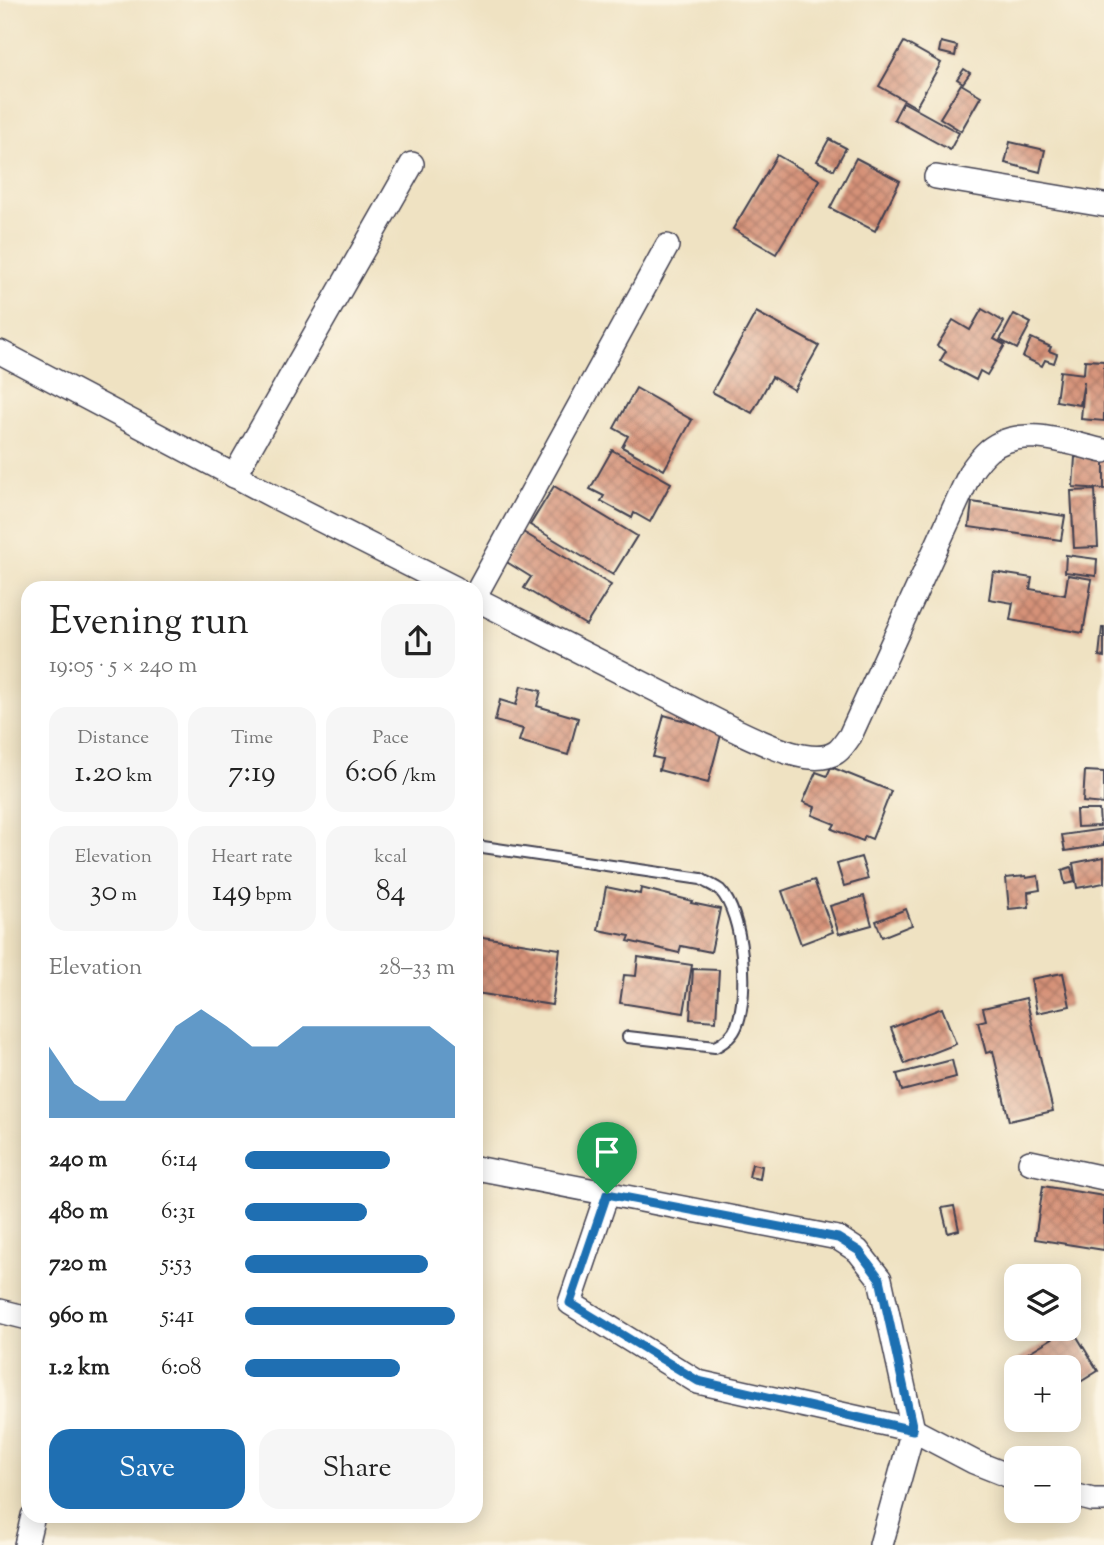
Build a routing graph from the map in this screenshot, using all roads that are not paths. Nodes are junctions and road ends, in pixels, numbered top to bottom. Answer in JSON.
{"nodes":[{"id":1,"x":412,"y":164,"type":"dead end"},
{"id":2,"x":936,"y":177,"type":"dead end"},
{"id":3,"x":1104,"y":205,"type":"edge"},
{"id":4,"x":667,"y":246,"type":"dead end"},
{"id":5,"x":0,"y":352,"type":"edge"},
{"id":6,"x":1104,"y":451,"type":"edge"},
{"id":7,"x":234,"y":475,"type":"junction"},
{"id":8,"x":439,"y":581,"type":"edge"},
{"id":9,"x":483,"y":583,"type":"edge"},
{"id":10,"x":483,"y":600,"type":"edge"},
{"id":11,"x":483,"y":847,"type":"edge"},
{"id":12,"x":628,"y":1037,"type":"dead end"},
{"id":13,"x":1030,"y":1162,"type":"dead end"},
{"id":14,"x":483,"y":1169,"type":"edge"},
{"id":15,"x":1104,"y":1178,"type":"edge"},
{"id":16,"x":607,"y":1194,"type":"junction"},
{"id":17,"x":0,"y":1311,"type":"edge"},
{"id":18,"x":21,"y":1316,"type":"edge"},
{"id":19,"x":913,"y":1430,"type":"junction"},
{"id":20,"x":1004,"y":1474,"type":"edge"},
{"id":21,"x":1081,"y":1497,"type":"edge"},
{"id":22,"x":1104,"y":1500,"type":"edge"},
{"id":23,"x":31,"y":1523,"type":"edge"},
{"id":24,"x":26,"y":1545,"type":"edge"},
{"id":25,"x":881,"y":1545,"type":"edge"}],
"edges":[{"from":1,"to":7,"type":"street"},
{"from":2,"to":3,"type":"street"},
{"from":4,"to":9,"type":"street"},
{"from":5,"to":7,"type":"street"},
{"from":6,"to":10,"type":"street"},
{"from":7,"to":8,"type":"street"},
{"from":11,"to":12,"type":"lane"},
{"from":13,"to":15,"type":"street"},
{"from":14,"to":16,"type":"street"},
{"from":16,"to":19,"type":"street"},
{"from":16,"to":19,"type":"street"},
{"from":17,"to":18,"type":"street"},
{"from":19,"to":20,"type":"street"},
{"from":19,"to":25,"type":"street"},
{"from":21,"to":22,"type":"street"},
{"from":23,"to":24,"type":"street"}]}
